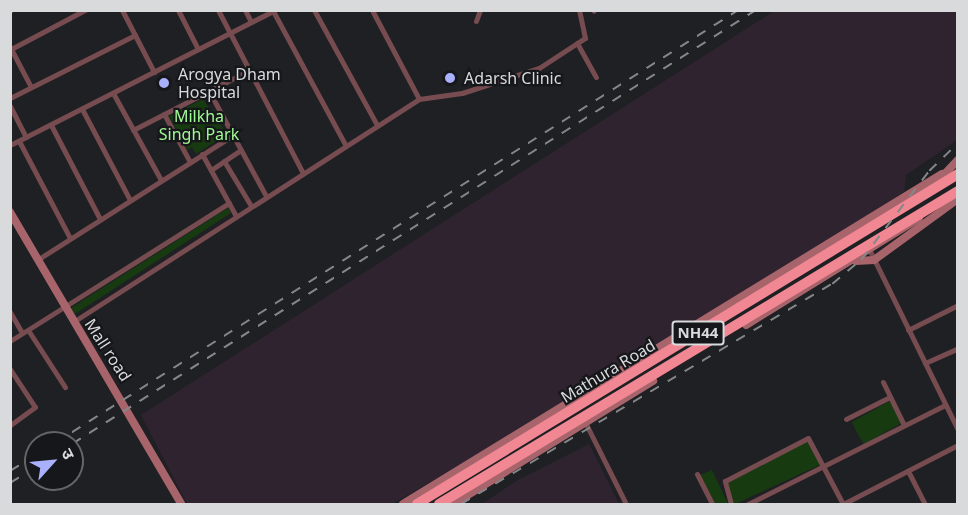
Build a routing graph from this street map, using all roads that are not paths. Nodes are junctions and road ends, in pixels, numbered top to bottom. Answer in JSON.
{"nodes":[{"id":1,"x":85,"y":10,"type":"edge"},
{"id":2,"x":122,"y":10,"type":"edge"},
{"id":3,"x":178,"y":10,"type":"edge"},
{"id":4,"x":218,"y":10,"type":"edge"},
{"id":5,"x":245,"y":10,"type":"edge"},
{"id":6,"x":315,"y":10,"type":"edge"},
{"id":7,"x":480,"y":10,"type":"edge"},
{"id":8,"x":579,"y":10,"type":"edge"},
{"id":9,"x":274,"y":11,"type":"edge"},
{"id":10,"x":373,"y":12,"type":"dead end"},
{"id":11,"x":476,"y":21,"type":"dead end"},
{"id":12,"x":251,"y":22,"type":"junction"},
{"id":13,"x":230,"y":33,"type":"junction"},
{"id":14,"x":135,"y":34,"type":"junction"},
{"id":15,"x":577,"y":43,"type":"junction"},
{"id":16,"x":11,"y":48,"type":"edge"},
{"id":17,"x":198,"y":49,"type":"junction"},
{"id":18,"x":248,"y":71,"type":"junction"},
{"id":19,"x":154,"y":72,"type":"junction"},
{"id":20,"x":596,"y":77,"type":"dead end"},
{"id":21,"x":31,"y":87,"type":"junction"},
{"id":22,"x":209,"y":91,"type":"junction"},
{"id":23,"x":112,"y":93,"type":"junction"},
{"id":24,"x":10,"y":98,"type":"edge"},
{"id":25,"x":419,"y":99,"type":"junction"},
{"id":26,"x":10,"y":106,"type":"edge"},
{"id":27,"x":82,"y":109,"type":"junction"},
{"id":28,"x":164,"y":114,"type":"junction"},
{"id":29,"x":51,"y":125,"type":"junction"},
{"id":30,"x":377,"y":126,"type":"junction"},
{"id":31,"x":133,"y":130,"type":"junction"},
{"id":32,"x":233,"y":135,"type":"junction"},
{"id":33,"x":27,"y":137,"type":"junction"},
{"id":34,"x":19,"y":141,"type":"junction"},
{"id":35,"x":10,"y":145,"type":"edge"},
{"id":36,"x":346,"y":146,"type":"junction"},
{"id":37,"x":241,"y":150,"type":"junction"},
{"id":38,"x":202,"y":154,"type":"junction"},
{"id":39,"x":957,"y":160,"type":"edge"},
{"id":40,"x":224,"y":161,"type":"junction"},
{"id":41,"x":190,"y":162,"type":"junction"},
{"id":42,"x":211,"y":170,"type":"junction"},
{"id":43,"x":303,"y":173,"type":"junction"},
{"id":44,"x":942,"y":174,"type":"junction"},
{"id":45,"x":957,"y":174,"type":"edge"},
{"id":46,"x":161,"y":180,"type":"junction"},
{"id":47,"x":937,"y":187,"type":"junction"},
{"id":48,"x":957,"y":191,"type":"edge"},
{"id":49,"x":266,"y":196,"type":"junction"},
{"id":50,"x":957,"y":199,"type":"edge"},
{"id":51,"x":130,"y":200,"type":"junction"},
{"id":52,"x":229,"y":203,"type":"junction"},
{"id":53,"x":251,"y":206,"type":"junction"},
{"id":54,"x":928,"y":207,"type":"junction"},
{"id":55,"x":10,"y":212,"type":"edge"},
{"id":56,"x":236,"y":216,"type":"junction"},
{"id":57,"x":100,"y":219,"type":"junction"},
{"id":58,"x":70,"y":238,"type":"junction"},
{"id":59,"x":870,"y":251,"type":"junction"},
{"id":60,"x":36,"y":260,"type":"junction"},
{"id":61,"x":874,"y":260,"type":"junction"},
{"id":62,"x":852,"y":262,"type":"junction"},
{"id":63,"x":800,"y":294,"type":"junction"},
{"id":64,"x":957,"y":305,"type":"edge"},
{"id":65,"x":765,"y":306,"type":"junction"},
{"id":66,"x":64,"y":308,"type":"junction"},
{"id":67,"x":10,"y":312,"type":"edge"},
{"id":68,"x":73,"y":322,"type":"junction"},
{"id":69,"x":908,"y":330,"type":"junction"},
{"id":70,"x":25,"y":332,"type":"junction"},
{"id":71,"x":10,"y":341,"type":"edge"},
{"id":72,"x":957,"y":348,"type":"edge"},
{"id":73,"x":925,"y":363,"type":"junction"},
{"id":74,"x":10,"y":369,"type":"edge"},
{"id":75,"x":883,"y":382,"type":"dead end"},
{"id":76,"x":65,"y":387,"type":"dead end"},
{"id":77,"x":890,"y":397,"type":"junction"},
{"id":78,"x":945,"y":405,"type":"junction"},
{"id":79,"x":846,"y":419,"type":"dead end"},
{"id":80,"x":585,"y":422,"type":"junction"},
{"id":81,"x":10,"y":425,"type":"edge"},
{"id":82,"x":904,"y":425,"type":"junction"},
{"id":83,"x":957,"y":430,"type":"edge"},
{"id":84,"x":957,"y":445,"type":"edge"},
{"id":85,"x":824,"y":466,"type":"junction"},
{"id":86,"x":908,"y":471,"type":"junction"},
{"id":87,"x":697,"y":474,"type":"dead end"},
{"id":88,"x":476,"y":475,"type":"junction"},
{"id":89,"x":181,"y":504,"type":"edge"},
{"id":90,"x":403,"y":504,"type":"edge"},
{"id":91,"x":417,"y":504,"type":"edge"},
{"id":92,"x":439,"y":504,"type":"edge"},
{"id":93,"x":453,"y":504,"type":"edge"},
{"id":94,"x":626,"y":504,"type":"edge"},
{"id":95,"x":712,"y":504,"type":"edge"},
{"id":96,"x":730,"y":504,"type":"edge"},
{"id":97,"x":748,"y":504,"type":"edge"},
{"id":98,"x":843,"y":504,"type":"edge"},
{"id":99,"x":925,"y":504,"type":"edge"}],
"edges":[{"from":1,"to":16,"type":"street"},
{"from":2,"to":14,"type":"street"},
{"from":3,"to":17,"type":"street"},
{"from":4,"to":13,"type":"street"},
{"from":5,"to":12,"type":"street"},
{"from":6,"to":30,"type":"street"},
{"from":7,"to":11,"type":"street"},
{"from":8,"to":15,"type":"street"},
{"from":9,"to":12,"type":"street"},
{"from":9,"to":36,"type":"street"},
{"from":10,"to":25,"type":"street"},
{"from":12,"to":13,"type":"street"},
{"from":13,"to":17,"type":"street"},
{"from":13,"to":18,"type":"street"},
{"from":14,"to":19,"type":"street"},
{"from":14,"to":21,"type":"street"},
{"from":15,"to":20,"type":"street"},
{"from":15,"to":25,"type":"street"},
{"from":16,"to":21,"type":"street"},
{"from":17,"to":19,"type":"street"},
{"from":18,"to":22,"type":"street"},
{"from":18,"to":43,"type":"street"},
{"from":19,"to":23,"type":"street"},
{"from":21,"to":24,"type":"street"},
{"from":22,"to":28,"type":"street"},
{"from":22,"to":32,"type":"street"},
{"from":23,"to":27,"type":"street"},
{"from":23,"to":31,"type":"street"},
{"from":25,"to":30,"type":"street"},
{"from":26,"to":33,"type":"street"},
{"from":27,"to":29,"type":"street"},
{"from":27,"to":51,"type":"street"},
{"from":28,"to":31,"type":"street"},
{"from":28,"to":41,"type":"street"},
{"from":29,"to":33,"type":"street"},
{"from":29,"to":57,"type":"street"},
{"from":30,"to":36,"type":"street"},
{"from":31,"to":46,"type":"street"},
{"from":32,"to":37,"type":"street"},
{"from":32,"to":38,"type":"street"},
{"from":33,"to":34,"type":"street"},
{"from":34,"to":35,"type":"street"},
{"from":34,"to":58,"type":"street"},
{"from":36,"to":43,"type":"street"},
{"from":37,"to":40,"type":"street"},
{"from":37,"to":49,"type":"street"},
{"from":38,"to":41,"type":"street"},
{"from":38,"to":42,"type":"street"},
{"from":39,"to":44,"type":"main road"},
{"from":40,"to":42,"type":"street"},
{"from":40,"to":53,"type":"street"},
{"from":41,"to":46,"type":"street"},
{"from":42,"to":52,"type":"street"},
{"from":43,"to":49,"type":"street"},
{"from":44,"to":47,"type":"main road"},
{"from":44,"to":88,"type":"main road"},
{"from":45,"to":47,"type":"highway","name":"Mathura Road","number":"NH44"},
{"from":46,"to":51,"type":"street"},
{"from":47,"to":88,"type":"highway","name":"Mathura Road","number":"NH44"},
{"from":48,"to":54,"type":"highway","name":"Mathura Road","number":"NH44"},
{"from":49,"to":53,"type":"street"},
{"from":50,"to":61,"type":"main road"},
{"from":51,"to":57,"type":"street"},
{"from":52,"to":56,"type":"street"},
{"from":52,"to":66,"type":"street"},
{"from":53,"to":56,"type":"street"},
{"from":54,"to":59,"type":"main road"},
{"from":54,"to":65,"type":"highway","name":"Mathura Road","number":"NH44"},
{"from":55,"to":60,"type":"main road","name":"Mall road"},
{"from":56,"to":68,"type":"street"},
{"from":57,"to":58,"type":"street"},
{"from":58,"to":60,"type":"street"},
{"from":59,"to":61,"type":"street"},
{"from":59,"to":62,"type":"main road"},
{"from":60,"to":66,"type":"main road","name":"Mall road"},
{"from":61,"to":62,"type":"main road"},
{"from":61,"to":69,"type":"street"},
{"from":62,"to":63,"type":"main road"},
{"from":63,"to":65,"type":"highway"},
{"from":63,"to":80,"type":"main road"},
{"from":64,"to":69,"type":"street"},
{"from":65,"to":88,"type":"highway","name":"Mathura Road","number":"NH44"},
{"from":66,"to":68,"type":"main road","name":"Mall road"},
{"from":66,"to":70,"type":"street"},
{"from":67,"to":70,"type":"street"},
{"from":68,"to":89,"type":"main road","name":"Mall road"},
{"from":69,"to":73,"type":"street"},
{"from":70,"to":71,"type":"street"},
{"from":70,"to":76,"type":"street"},
{"from":72,"to":73,"type":"street"},
{"from":73,"to":78,"type":"street"},
{"from":74,"to":81,"type":"street"},
{"from":75,"to":77,"type":"street"},
{"from":77,"to":79,"type":"street"},
{"from":77,"to":82,"type":"street"},
{"from":78,"to":82,"type":"street"},
{"from":78,"to":83,"type":"street"},
{"from":80,"to":88,"type":"main road"},
{"from":80,"to":94,"type":"street"},
{"from":82,"to":85,"type":"street"},
{"from":84,"to":86,"type":"street"},
{"from":85,"to":96,"type":"street"},
{"from":85,"to":97,"type":"street"},
{"from":85,"to":98,"type":"street"},
{"from":86,"to":98,"type":"street"},
{"from":86,"to":99,"type":"street"},
{"from":87,"to":95,"type":"street"},
{"from":88,"to":90,"type":"main road"},
{"from":88,"to":91,"type":"highway","name":"Mathura Road","number":"NH44"},
{"from":88,"to":92,"type":"highway","name":"Mathura Road","number":"NH44"},
{"from":88,"to":93,"type":"main road"}]}
